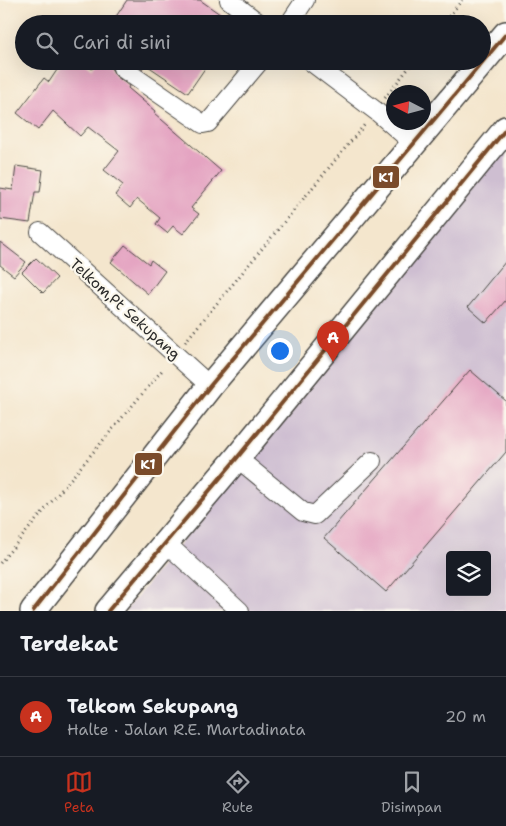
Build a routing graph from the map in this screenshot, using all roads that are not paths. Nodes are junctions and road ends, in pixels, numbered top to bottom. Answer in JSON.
{"nodes":[{"id":1,"x":229,"y":0,"type":"edge"},
{"id":2,"x":305,"y":0,"type":"edge"},
{"id":3,"x":248,"y":15,"type":"edge"},
{"id":4,"x":295,"y":15,"type":"edge"},
{"id":5,"x":506,"y":34,"type":"edge"},
{"id":6,"x":491,"y":52,"type":"edge"},
{"id":7,"x":125,"y":70,"type":"edge"},
{"id":8,"x":252,"y":70,"type":"edge"},
{"id":9,"x":322,"y":70,"type":"edge"},
{"id":10,"x":475,"y":70,"type":"edge"},
{"id":11,"x":506,"y":128,"type":"edge"},
{"id":12,"x":413,"y":143,"type":"junction"},
{"id":13,"x":40,"y":232,"type":"dead end"},
{"id":14,"x":210,"y":386,"type":"junction"},
{"id":15,"x":237,"y":458,"type":"junction"},
{"id":16,"x":372,"y":461,"type":"dead end"},
{"id":17,"x":166,"y":543,"type":"junction"},
{"id":18,"x":44,"y":607,"type":"edge"},
{"id":19,"x":108,"y":611,"type":"edge"},
{"id":20,"x":240,"y":611,"type":"edge"}],
"edges":[{"from":1,"to":3,"type":"lane"},
{"from":2,"to":4,"type":"lane"},
{"from":5,"to":6,"type":"highway"},
{"from":7,"to":8,"type":"lane"},
{"from":9,"to":12,"type":"lane"},
{"from":10,"to":12,"type":"highway"},
{"from":11,"to":15,"type":"highway"},
{"from":12,"to":14,"type":"highway"},
{"from":13,"to":14,"type":"lane","name":"Telkom,Pt Sekupang"},
{"from":14,"to":18,"type":"highway"},
{"from":15,"to":16,"type":"lane"},
{"from":15,"to":17,"type":"highway"},
{"from":17,"to":19,"type":"highway"},
{"from":17,"to":20,"type":"lane"}]}
